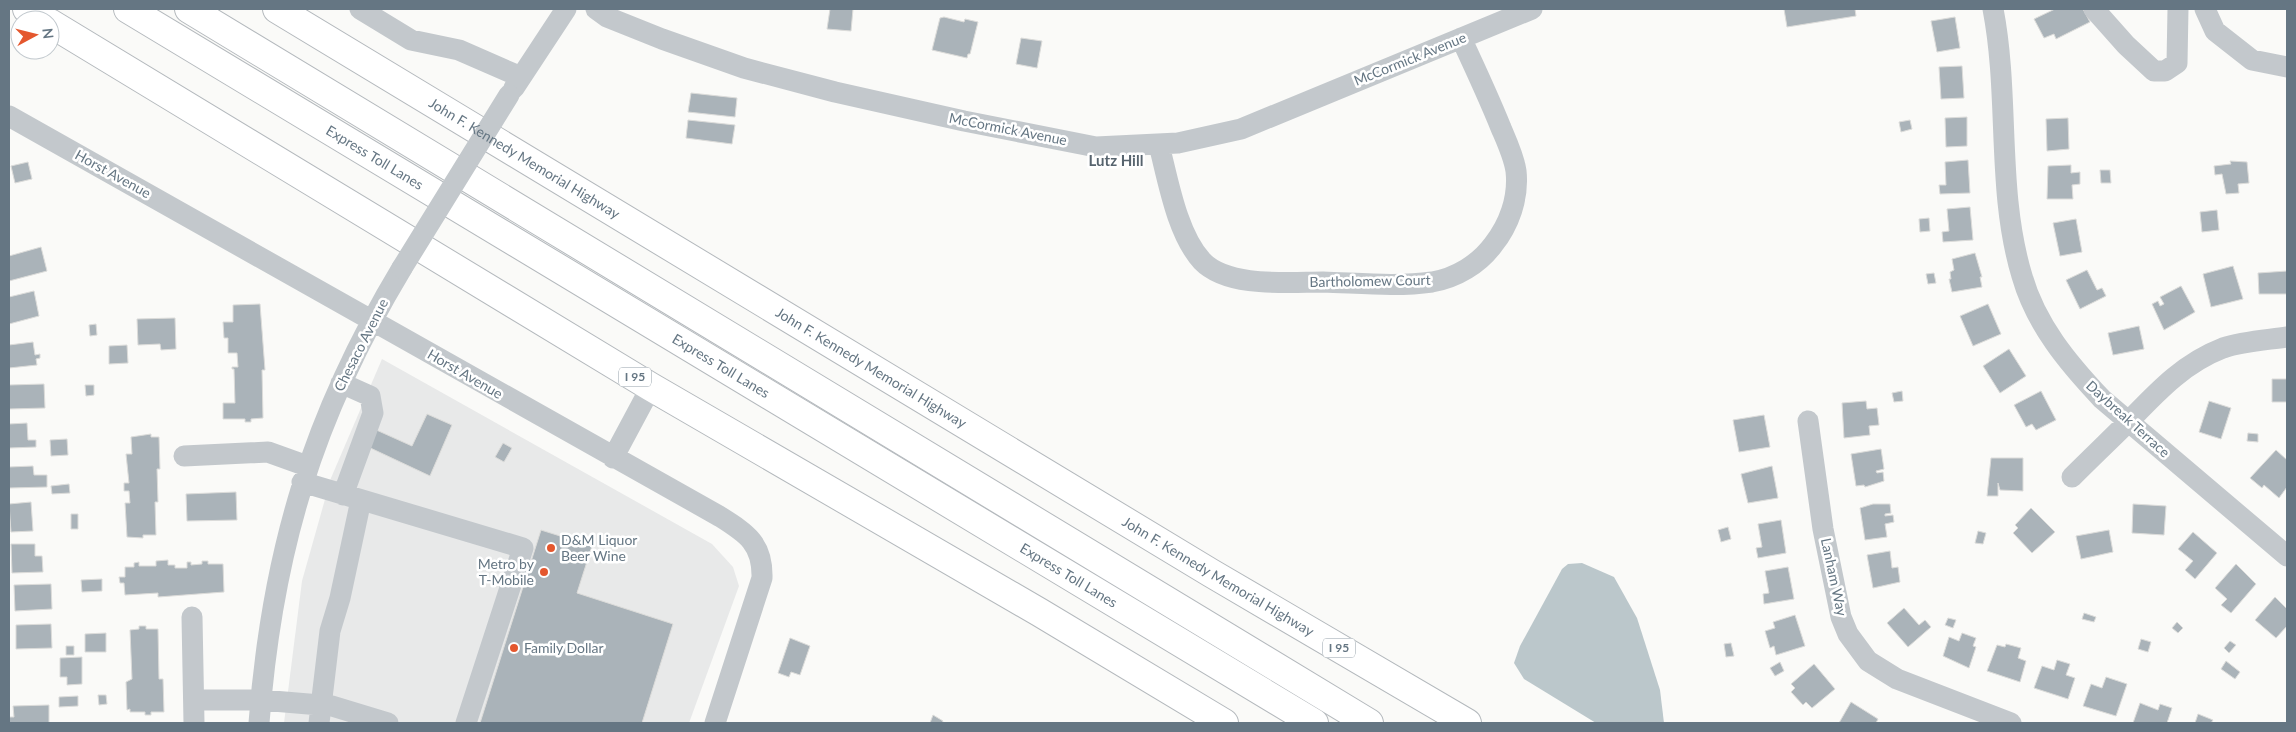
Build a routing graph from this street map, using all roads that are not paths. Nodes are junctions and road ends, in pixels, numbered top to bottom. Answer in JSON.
{"nodes":[{"id":1,"x":128,"y":9,"type":"edge"},
{"id":2,"x":189,"y":9,"type":"edge"},
{"id":3,"x":277,"y":9,"type":"edge"},
{"id":4,"x":360,"y":9,"type":"edge"},
{"id":5,"x":566,"y":9,"type":"edge"},
{"id":6,"x":596,"y":9,"type":"edge"},
{"id":7,"x":1532,"y":9,"type":"edge"},
{"id":8,"x":1993,"y":9,"type":"edge"},
{"id":9,"x":2094,"y":9,"type":"edge"},
{"id":10,"x":2178,"y":9,"type":"edge"},
{"id":11,"x":2205,"y":9,"type":"edge"},
{"id":12,"x":60,"y":29,"type":"edge"},
{"id":13,"x":1461,"y":38,"type":"junction"},
{"id":14,"x":2287,"y":66,"type":"edge"},
{"id":15,"x":521,"y":77,"type":"junction"},
{"id":16,"x":9,"y":116,"type":"edge"},
{"id":17,"x":1159,"y":145,"type":"junction"},
{"id":18,"x":371,"y":320,"type":"junction"},
{"id":19,"x":2287,"y":337,"type":"edge"},
{"id":20,"x":340,"y":383,"type":"junction"},
{"id":21,"x":651,"y":387,"type":"junction"},
{"id":22,"x":1808,"y":421,"type":"dead end"},
{"id":23,"x":2129,"y":421,"type":"junction"},
{"id":24,"x":184,"y":456,"type":"dead end"},
{"id":25,"x":613,"y":458,"type":"junction"},
{"id":26,"x":304,"y":474,"type":"junction"},
{"id":27,"x":2072,"y":477,"type":"dead end"},
{"id":28,"x":352,"y":497,"type":"junction"},
{"id":29,"x":2287,"y":556,"type":"edge"},
{"id":30,"x":192,"y":617,"type":"dead end"},
{"id":31,"x":194,"y":700,"type":"junction"},
{"id":32,"x":261,"y":700,"type":"junction"},
{"id":33,"x":320,"y":714,"type":"edge"},
{"id":34,"x":194,"y":723,"type":"edge"},
{"id":35,"x":259,"y":723,"type":"edge"},
{"id":36,"x":388,"y":723,"type":"edge"},
{"id":37,"x":466,"y":723,"type":"edge"},
{"id":38,"x":715,"y":723,"type":"edge"},
{"id":39,"x":1224,"y":723,"type":"edge"},
{"id":40,"x":1314,"y":723,"type":"edge"},
{"id":41,"x":1368,"y":723,"type":"edge"},
{"id":42,"x":1467,"y":723,"type":"edge"},
{"id":43,"x":2011,"y":723,"type":"edge"}],
"edges":[{"from":1,"to":40,"type":"highway","name":"Express Toll Lanes"},
{"from":2,"to":41,"type":"highway"},
{"from":3,"to":42,"type":"highway","name":"John F. Kennedy Memorial Highway","number":"I 95"},
{"from":4,"to":15,"type":"street"},
{"from":5,"to":15,"type":"street","name":"Chesaco Avenue"},
{"from":6,"to":17,"type":"street","name":"McCormick Avenue"},
{"from":7,"to":13,"type":"street","name":"McCormick Avenue"},
{"from":8,"to":23,"type":"street","name":"Daybreak Terrace"},
{"from":9,"to":10,"type":"street"},
{"from":11,"to":14,"type":"street"},
{"from":12,"to":21,"type":"highway","number":"I 95"},
{"from":13,"to":17,"type":"street","name":"McCormick Avenue"},
{"from":13,"to":17,"type":"street","name":"Bartholomew Court"},
{"from":15,"to":18,"type":"street","name":"Chesaco Avenue","bridge":true},
{"from":16,"to":18,"type":"street","name":"Horst Avenue"},
{"from":18,"to":20,"type":"street","name":"Chesaco Avenue"},
{"from":18,"to":25,"type":"street","name":"Horst Avenue"},
{"from":19,"to":23,"type":"street"},
{"from":20,"to":26,"type":"street","name":"Chesaco Avenue"},
{"from":20,"to":28,"type":"street"},
{"from":21,"to":25,"type":"street"},
{"from":21,"to":39,"type":"highway","number":"I 95"},
{"from":22,"to":43,"type":"street","name":"Lanham Way"},
{"from":23,"to":27,"type":"street"},
{"from":23,"to":29,"type":"street","name":"Daybreak Terrace"},
{"from":24,"to":26,"type":"street"},
{"from":25,"to":38,"type":"street","name":"Horst Avenue"},
{"from":26,"to":28,"type":"street"},
{"from":26,"to":32,"type":"street","name":"Chesaco Avenue"},
{"from":28,"to":33,"type":"street"},
{"from":28,"to":37,"type":"street"},
{"from":30,"to":31,"type":"street"},
{"from":31,"to":32,"type":"street"},
{"from":31,"to":34,"type":"street"},
{"from":32,"to":33,"type":"street"},
{"from":32,"to":35,"type":"street","name":"Chesaco Avenue"},
{"from":33,"to":36,"type":"street"}]}
